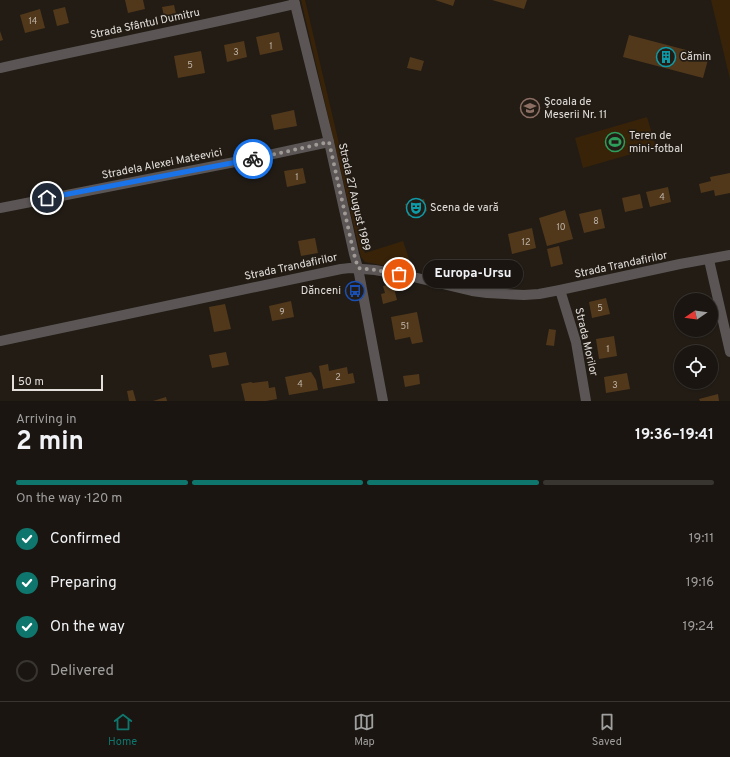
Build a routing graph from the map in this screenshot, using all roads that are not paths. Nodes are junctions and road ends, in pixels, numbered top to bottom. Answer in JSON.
{"nodes":[{"id":1,"x":295,"y":2,"type":"edge"},
{"id":2,"x":0,"y":68,"type":"edge"},
{"id":3,"x":329,"y":142,"type":"junction"},
{"id":4,"x":0,"y":208,"type":"edge"},
{"id":5,"x":730,"y":255,"type":"edge"},
{"id":6,"x":709,"y":260,"type":"junction"},
{"id":7,"x":358,"y":268,"type":"junction"},
{"id":8,"x":560,"y":290,"type":"junction"},
{"id":9,"x":0,"y":341,"type":"edge"},
{"id":10,"x":730,"y":352,"type":"edge"},
{"id":11,"x":383,"y":401,"type":"edge"},
{"id":12,"x":586,"y":401,"type":"edge"}],
"edges":[{"from":1,"to":2,"type":"street","name":"Strada Sfântul Dumitru"},
{"from":1,"to":3,"type":"street","name":"Strada 27 August 1989"},
{"from":3,"to":4,"type":"street","name":"Stradela Alexei Mateevici"},
{"from":3,"to":7,"type":"street","name":"Strada 27 August 1989"},
{"from":5,"to":6,"type":"street","name":"Strada Trandafirilor"},
{"from":6,"to":8,"type":"street","name":"Strada Trandafirilor"},
{"from":6,"to":10,"type":"street"},
{"from":7,"to":8,"type":"street","name":"Strada Trandafirilor"},
{"from":7,"to":9,"type":"street","name":"Strada Trandafirilor"},
{"from":7,"to":11,"type":"street","name":"Strada 27 August 1989"},
{"from":8,"to":12,"type":"street","name":"Strada Morilor"}]}
